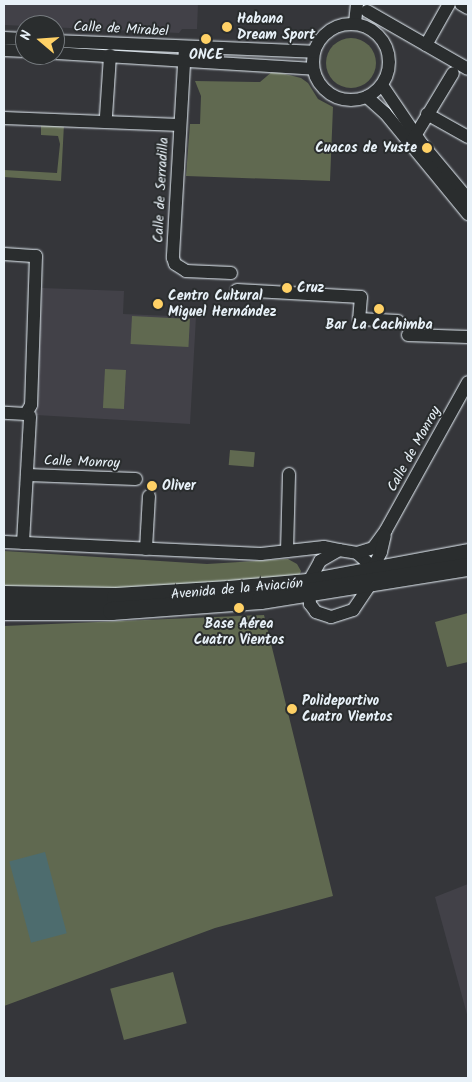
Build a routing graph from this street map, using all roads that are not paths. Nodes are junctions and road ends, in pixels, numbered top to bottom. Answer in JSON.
{"nodes":[{"id":1,"x":449,"y":4,"type":"edge"},
{"id":2,"x":461,"y":4,"type":"edge"},
{"id":3,"x":362,"y":8,"type":"edge"},
{"id":4,"x":468,"y":8,"type":"edge"},
{"id":5,"x":355,"y":24,"type":"junction"},
{"id":6,"x":65,"y":42,"type":"edge"},
{"id":7,"x":426,"y":45,"type":"junction"},
{"id":8,"x":314,"y":52,"type":"junction"},
{"id":9,"x":65,"y":53,"type":"edge"},
{"id":10,"x":185,"y":53,"type":"junction"},
{"id":11,"x":110,"y":55,"type":"junction"},
{"id":12,"x":468,"y":68,"type":"edge"},
{"id":13,"x":313,"y":69,"type":"junction"},
{"id":14,"x":453,"y":72,"type":"dead end"},
{"id":15,"x":382,"y":85,"type":"junction"},
{"id":16,"x":367,"y":97,"type":"junction"},
{"id":17,"x":427,"y":114,"type":"junction"},
{"id":18,"x":4,"y":118,"type":"edge"},
{"id":19,"x":106,"y":119,"type":"junction"},
{"id":20,"x":180,"y":125,"type":"junction"},
{"id":21,"x":415,"y":134,"type":"junction"},
{"id":22,"x":468,"y":137,"type":"edge"},
{"id":23,"x":412,"y":147,"type":"junction"},
{"id":24,"x":468,"y":199,"type":"edge"},
{"id":25,"x":468,"y":214,"type":"edge"},
{"id":26,"x":4,"y":254,"type":"edge"},
{"id":27,"x":231,"y":273,"type":"dead end"},
{"id":28,"x":237,"y":290,"type":"dead end"},
{"id":29,"x":398,"y":321,"type":"dead end"},
{"id":30,"x":408,"y":335,"type":"dead end"},
{"id":31,"x":468,"y":337,"type":"edge"},
{"id":32,"x":468,"y":382,"type":"edge"},
{"id":33,"x":4,"y":413,"type":"edge"},
{"id":34,"x":28,"y":415,"type":"junction"},
{"id":35,"x":289,"y":474,"type":"dead end"},
{"id":36,"x":27,"y":475,"type":"junction"},
{"id":37,"x":136,"y":479,"type":"dead end"},
{"id":38,"x":149,"y":496,"type":"dead end"},
{"id":39,"x":386,"y":530,"type":"junction"},
{"id":40,"x":4,"y":542,"type":"edge"},
{"id":41,"x":23,"y":543,"type":"junction"},
{"id":42,"x":146,"y":549,"type":"junction"},
{"id":43,"x":292,"y":550,"type":"junction"},
{"id":44,"x":339,"y":550,"type":"junction"},
{"id":45,"x":381,"y":552,"type":"junction"},
{"id":46,"x":357,"y":553,"type":"junction"},
{"id":47,"x":468,"y":553,"type":"edge"},
{"id":48,"x":397,"y":567,"type":"junction"},
{"id":49,"x":468,"y":568,"type":"edge"},
{"id":50,"x":370,"y":578,"type":"junction"},
{"id":51,"x":310,"y":583,"type":"junction"},
{"id":52,"x":4,"y":595,"type":"edge"},
{"id":53,"x":4,"y":610,"type":"edge"}],
"edges":[{"from":1,"to":7,"type":"street"},
{"from":2,"to":4,"type":"street"},
{"from":3,"to":5,"type":"street"},
{"from":3,"to":7,"type":"street"},
{"from":5,"to":8,"type":"street"},
{"from":5,"to":15,"type":"street"},
{"from":6,"to":10,"type":"street","name":"Calle de Mirabel"},
{"from":7,"to":12,"type":"street"},
{"from":8,"to":10,"type":"street","name":"Calle de Mirabel"},
{"from":8,"to":13,"type":"street"},
{"from":9,"to":11,"type":"street","name":"Calle de Mirabel"},
{"from":10,"to":11,"type":"street","name":"Calle de Mirabel"},
{"from":10,"to":13,"type":"street","name":"Calle de Mirabel"},
{"from":10,"to":20,"type":"street","name":"Calle de Serradilla"},
{"from":11,"to":19,"type":"street","name":"Calle de Mirabel"},
{"from":13,"to":16,"type":"street"},
{"from":14,"to":17,"type":"street"},
{"from":15,"to":16,"type":"street"},
{"from":15,"to":21,"type":"street"},
{"from":16,"to":23,"type":"street"},
{"from":17,"to":21,"type":"street"},
{"from":17,"to":22,"type":"street"},
{"from":18,"to":19,"type":"street"},
{"from":19,"to":20,"type":"street"},
{"from":20,"to":27,"type":"street","name":"Calle de Serradilla"},
{"from":21,"to":23,"type":"street"},
{"from":21,"to":24,"type":"street"},
{"from":23,"to":25,"type":"street"},
{"from":26,"to":34,"type":"street"},
{"from":28,"to":29,"type":"street"},
{"from":30,"to":31,"type":"street"},
{"from":32,"to":39,"type":"street","name":"Calle de Monroy"},
{"from":33,"to":34,"type":"street"},
{"from":34,"to":36,"type":"street"},
{"from":35,"to":43,"type":"street"},
{"from":36,"to":37,"type":"street","name":"Calle Monroy"},
{"from":36,"to":41,"type":"street"},
{"from":38,"to":42,"type":"street"},
{"from":39,"to":45,"type":"street","name":"Calle de Monroy"},
{"from":39,"to":46,"type":"street","name":"Calle de Monroy"},
{"from":40,"to":41,"type":"street"},
{"from":41,"to":42,"type":"street"},
{"from":42,"to":43,"type":"street"},
{"from":43,"to":44,"type":"street"},
{"from":43,"to":51,"type":"street","name":"Calle de Monroy"},
{"from":44,"to":46,"type":"street"},
{"from":44,"to":51,"type":"street"},
{"from":45,"to":48,"type":"street"},
{"from":45,"to":50,"type":"street","name":"Calle de Monroy"},
{"from":46,"to":50,"type":"street"},
{"from":47,"to":48,"type":"main road","name":"Avenida de la Aviación"},
{"from":48,"to":50,"type":"main road","name":"Avenida de la Aviación"},
{"from":49,"to":50,"type":"main road","name":"Avenida de la Aviación"},
{"from":50,"to":51,"type":"main road","name":"Avenida de la Aviación"},
{"from":50,"to":51,"type":"street","name":"Calle de Monroy"},
{"from":51,"to":52,"type":"main road","name":"Avenida de la Aviación"},
{"from":51,"to":53,"type":"main road","name":"Avenida de la Aviación"}]}
